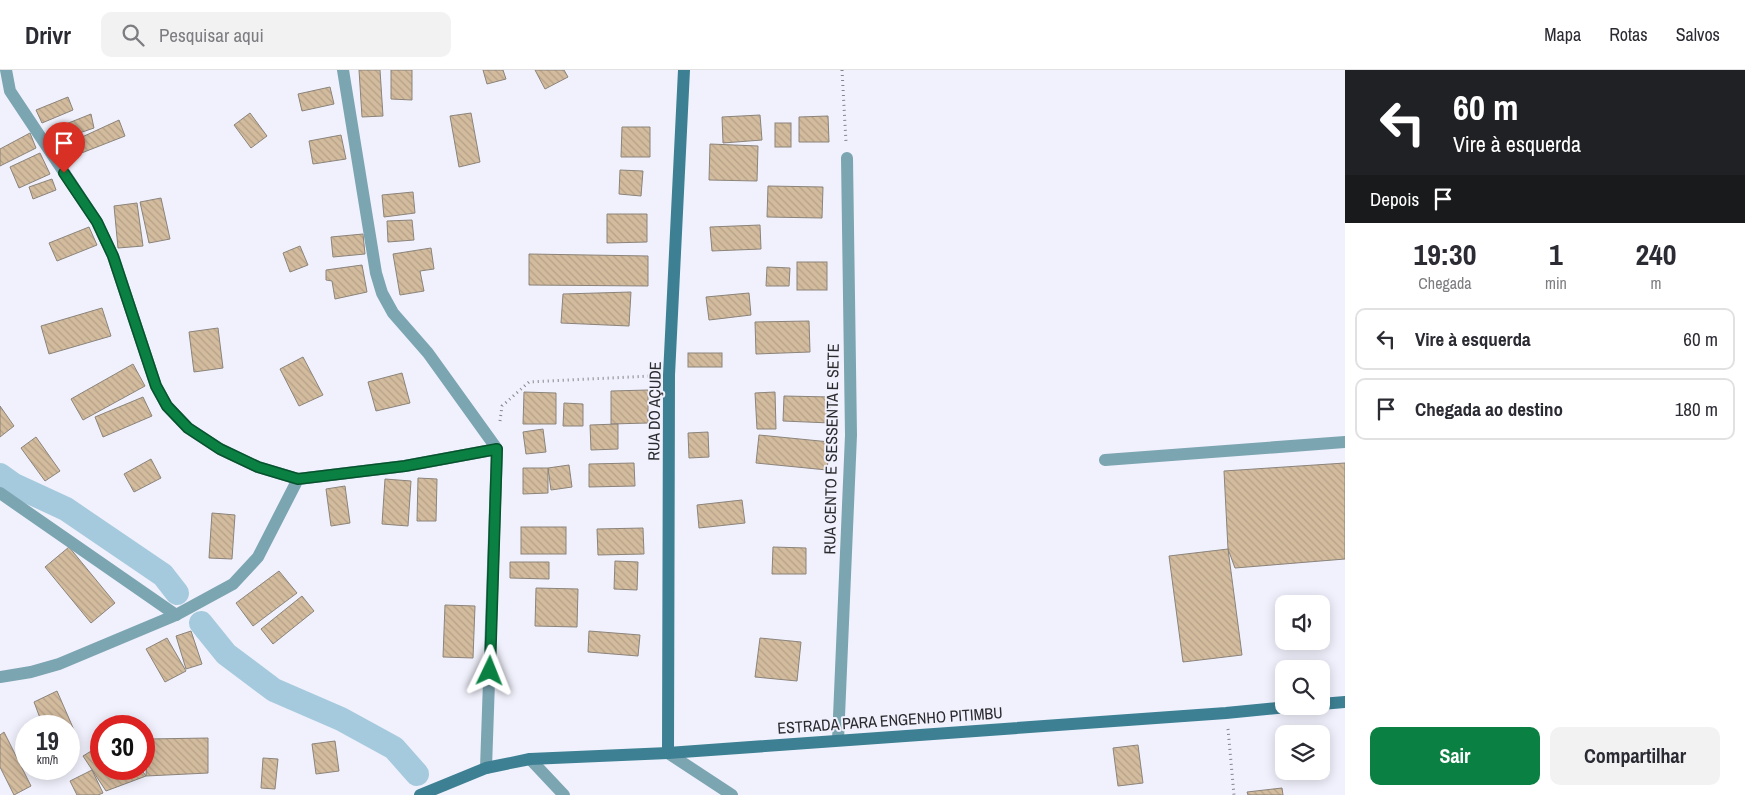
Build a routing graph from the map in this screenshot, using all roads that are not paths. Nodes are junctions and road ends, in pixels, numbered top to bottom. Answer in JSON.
{"nodes":[{"id":1,"x":6,"y":70,"type":"edge"},
{"id":2,"x":343,"y":70,"type":"edge"},
{"id":3,"x":684,"y":70,"type":"edge"},
{"id":4,"x":5,"y":90,"type":"edge"},
{"id":5,"x":847,"y":158,"type":"road end"},
{"id":6,"x":1345,"y":442,"type":"edge"},
{"id":7,"x":497,"y":449,"type":"junction"},
{"id":8,"x":1105,"y":460,"type":"dead end"},
{"id":9,"x":298,"y":479,"type":"junction"},
{"id":10,"x":0,"y":493,"type":"edge"},
{"id":11,"x":176,"y":615,"type":"junction"},
{"id":12,"x":0,"y":676,"type":"edge"},
{"id":13,"x":1345,"y":702,"type":"edge"},
{"id":14,"x":1330,"y":703,"type":"edge"},
{"id":15,"x":1275,"y":708,"type":"edge"},
{"id":16,"x":838,"y":740,"type":"junction"},
{"id":17,"x":668,"y":753,"type":"junction"},
{"id":18,"x":530,"y":759,"type":"junction"},
{"id":19,"x":486,"y":768,"type":"junction"},
{"id":20,"x":420,"y":795,"type":"edge"},
{"id":21,"x":564,"y":795,"type":"edge"},
{"id":22,"x":732,"y":795,"type":"edge"}],
"edges":[{"from":1,"to":4,"type":"street"},
{"from":2,"to":7,"type":"street"},
{"from":3,"to":17,"type":"street","name":"RUA DO AÇUDE"},
{"from":4,"to":9,"type":"street"},
{"from":5,"to":16,"type":"street","name":"RUA CENTO E SESSENTA E SETE"},
{"from":6,"to":8,"type":"street"},
{"from":7,"to":9,"type":"street"},
{"from":7,"to":19,"type":"street"},
{"from":9,"to":11,"type":"street"},
{"from":10,"to":11,"type":"street"},
{"from":11,"to":12,"type":"street"},
{"from":13,"to":14,"type":"street"},
{"from":15,"to":16,"type":"street","name":"ESTRADA PARA ENGENHO PITIMBU"},
{"from":16,"to":17,"type":"street","name":"ESTRADA PARA ENGENHO PITIMBU"},
{"from":17,"to":18,"type":"street","name":"ESTRADA PARA ENGENHO PITIMBU"},
{"from":17,"to":22,"type":"street"},
{"from":18,"to":19,"type":"street","name":"ESTRADA PARA ENGENHO PITIMBU"},
{"from":18,"to":21,"type":"street"},
{"from":19,"to":20,"type":"street","name":"ESTRADA PARA ENGENHO PITIMBU"}]}
